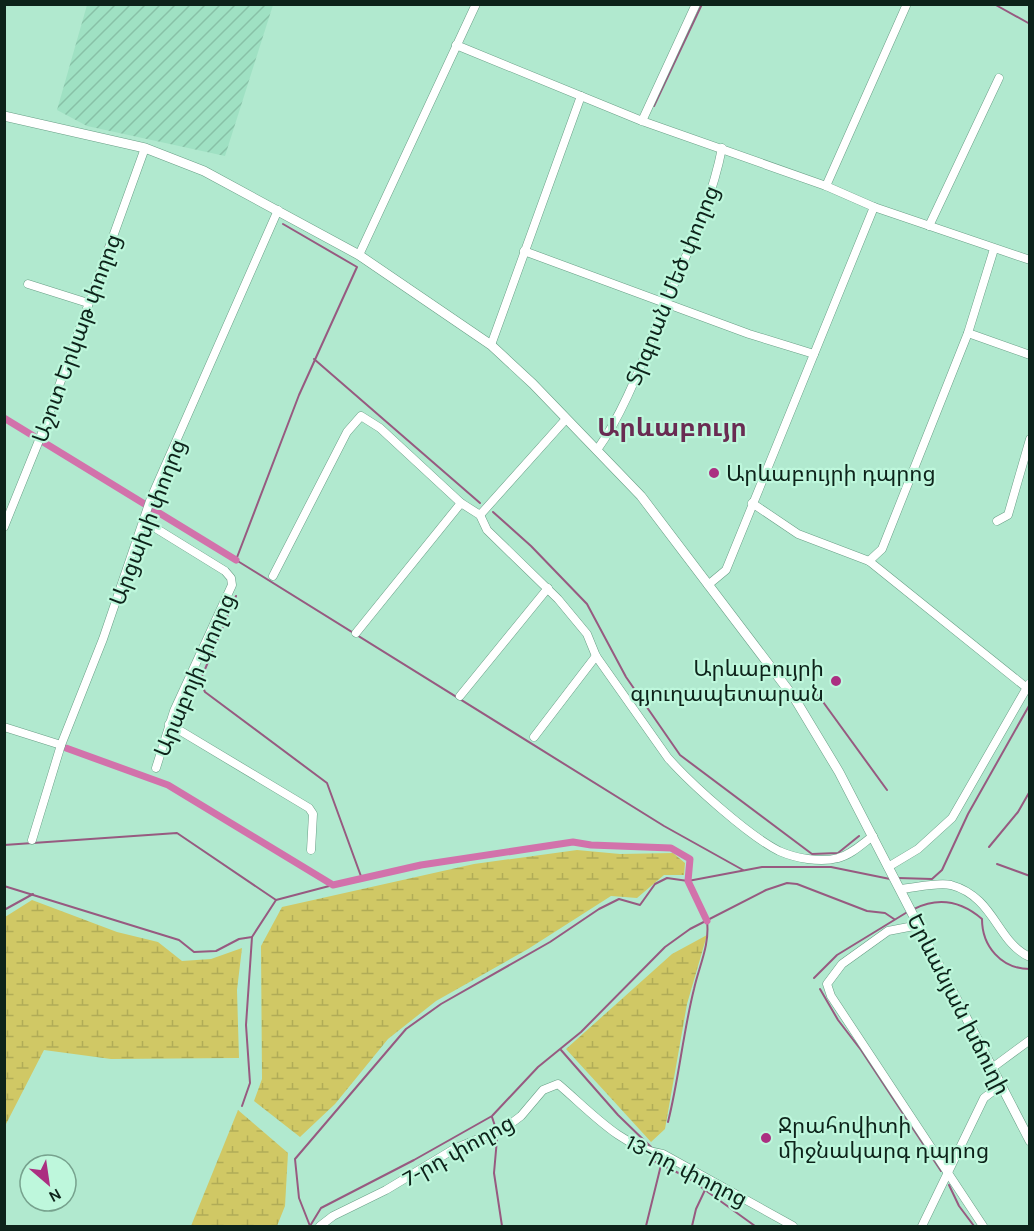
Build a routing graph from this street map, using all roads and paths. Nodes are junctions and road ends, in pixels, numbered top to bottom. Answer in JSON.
{"nodes":[{"id":1,"x":476,"y":4,"type":"edge"},
{"id":2,"x":696,"y":4,"type":"edge"},
{"id":3,"x":906,"y":6,"type":"dead end"},
{"id":4,"x":456,"y":45,"type":"junction"},
{"id":5,"x":999,"y":78,"type":"dead end"},
{"id":6,"x":581,"y":96,"type":"junction"},
{"id":7,"x":4,"y":116,"type":"edge"},
{"id":8,"x":642,"y":121,"type":"junction"},
{"id":9,"x":145,"y":148,"type":"junction"},
{"id":10,"x":722,"y":148,"type":"junction"},
{"id":11,"x":826,"y":186,"type":"junction"},
{"id":12,"x":874,"y":207,"type":"junction"},
{"id":13,"x":278,"y":210,"type":"junction"},
{"id":14,"x":929,"y":226,"type":"junction"},
{"id":15,"x":994,"y":249,"type":"junction"},
{"id":16,"x":524,"y":251,"type":"junction"},
{"id":17,"x":360,"y":255,"type":"junction"},
{"id":18,"x":1029,"y":260,"type":"edge"},
{"id":19,"x":28,"y":284,"type":"dead end"},
{"id":20,"x":88,"y":303,"type":"junction"},
{"id":21,"x":666,"y":303,"type":"junction"},
{"id":22,"x":968,"y":333,"type":"junction"},
{"id":23,"x":491,"y":345,"type":"junction"},
{"id":24,"x":814,"y":354,"type":"junction"},
{"id":25,"x":1029,"y":355,"type":"edge"},
{"id":26,"x":566,"y":419,"type":"junction"},
{"id":27,"x":1029,"y":439,"type":"edge"},
{"id":28,"x":597,"y":450,"type":"junction"},
{"id":29,"x":461,"y":502,"type":"junction"},
{"id":30,"x":752,"y":503,"type":"junction"},
{"id":31,"x":480,"y":515,"type":"junction"},
{"id":32,"x":145,"y":517,"type":"junction"},
{"id":33,"x":997,"y":521,"type":"dead end"},
{"id":34,"x":4,"y":527,"type":"edge"},
{"id":35,"x":869,"y":561,"type":"junction"},
{"id":36,"x":273,"y":576,"type":"dead end"},
{"id":37,"x":708,"y":585,"type":"junction"},
{"id":38,"x":548,"y":588,"type":"junction"},
{"id":39,"x":356,"y":633,"type":"dead end"},
{"id":40,"x":596,"y":656,"type":"junction"},
{"id":41,"x":1028,"y":686,"type":"edge"},
{"id":42,"x":460,"y":696,"type":"dead end"},
{"id":43,"x":170,"y":724,"type":"junction"},
{"id":44,"x":4,"y":727,"type":"edge"},
{"id":45,"x":534,"y":737,"type":"dead end"},
{"id":46,"x":61,"y":745,"type":"junction"},
{"id":47,"x":156,"y":768,"type":"dead end"},
{"id":48,"x":873,"y":836,"type":"junction"},
{"id":49,"x":32,"y":840,"type":"dead end"},
{"id":50,"x":311,"y":850,"type":"dead end"},
{"id":51,"x":888,"y":867,"type":"junction"},
{"id":52,"x":900,"y":889,"type":"junction"},
{"id":53,"x":919,"y":925,"type":"junction"},
{"id":54,"x":1029,"y":957,"type":"edge"},
{"id":55,"x":1029,"y":1040,"type":"edge"},
{"id":56,"x":992,"y":1068,"type":"junction"},
{"id":57,"x":558,"y":1084,"type":"joint"},
{"id":58,"x":1001,"y":1085,"type":"junction"},
{"id":59,"x":1029,"y":1141,"type":"edge"},
{"id":60,"x":948,"y":1173,"type":"junction"},
{"id":61,"x":320,"y":1227,"type":"edge"},
{"id":62,"x":793,"y":1227,"type":"edge"},
{"id":63,"x":922,"y":1227,"type":"edge"},
{"id":64,"x":983,"y":1227,"type":"edge"}],
"edges":[{"from":1,"to":4,"type":"street"},
{"from":2,"to":8,"type":"street"},
{"from":3,"to":11,"type":"street"},
{"from":4,"to":6,"type":"street"},
{"from":4,"to":17,"type":"street"},
{"from":5,"to":14,"type":"street"},
{"from":6,"to":8,"type":"street"},
{"from":6,"to":16,"type":"street"},
{"from":7,"to":9,"type":"main road"},
{"from":8,"to":10,"type":"street"},
{"from":9,"to":13,"type":"main road","name":"Երևանյան խճուղի"},
{"from":9,"to":20,"type":"street","name":"Աշոտ Երկաթ փողոց"},
{"from":10,"to":11,"type":"street"},
{"from":10,"to":21,"type":"street","name":"Տիգրան Մեծ փողոց"},
{"from":11,"to":12,"type":"street"},
{"from":12,"to":14,"type":"street"},
{"from":12,"to":24,"type":"street"},
{"from":13,"to":17,"type":"main road","name":"Երևանյան խճուղի"},
{"from":13,"to":32,"type":"street","name":"Արցախի փողոց"},
{"from":14,"to":15,"type":"street"},
{"from":15,"to":18,"type":"street"},
{"from":15,"to":22,"type":"street"},
{"from":16,"to":21,"type":"street"},
{"from":16,"to":23,"type":"street"},
{"from":17,"to":23,"type":"main road","name":"Երևանյան խճուղի"},
{"from":19,"to":20,"type":"street"},
{"from":20,"to":34,"type":"street","name":"Աշոտ Երկաթ փողոց"},
{"from":21,"to":24,"type":"street"},
{"from":21,"to":28,"type":"street","name":"Տիգրան Մեծ փողոց"},
{"from":22,"to":25,"type":"street"},
{"from":22,"to":35,"type":"street"},
{"from":23,"to":26,"type":"main road","name":"Երևանյան խճուղի"},
{"from":24,"to":30,"type":"street"},
{"from":26,"to":28,"type":"main road","name":"Երևանյան խճուղի"},
{"from":26,"to":31,"type":"street"},
{"from":27,"to":33,"type":"street"},
{"from":28,"to":37,"type":"main road","name":"Երևանյան խճուղի"},
{"from":29,"to":31,"type":"street"},
{"from":29,"to":36,"type":"street"},
{"from":29,"to":39,"type":"street"},
{"from":30,"to":35,"type":"street"},
{"from":30,"to":37,"type":"street"},
{"from":31,"to":38,"type":"street"},
{"from":32,"to":43,"type":"street","name":"Արաբոյի փողոց"},
{"from":32,"to":46,"type":"street","name":"Արցախի փողոց"},
{"from":35,"to":41,"type":"street"},
{"from":37,"to":48,"type":"main road","name":"Երևանյան խճուղի"},
{"from":38,"to":40,"type":"street"},
{"from":38,"to":42,"type":"street"},
{"from":40,"to":45,"type":"street"},
{"from":40,"to":48,"type":"street"},
{"from":41,"to":51,"type":"street"},
{"from":43,"to":47,"type":"street","name":"Արաբոյի փողոց"},
{"from":43,"to":50,"type":"street"},
{"from":44,"to":46,"type":"street"},
{"from":46,"to":49,"type":"street","name":"Արցախի փողոց"},
{"from":48,"to":51,"type":"main road","name":"Երևանյան խճուղի"},
{"from":51,"to":52,"type":"main road","name":"Երևանյան խճուղի"},
{"from":52,"to":53,"type":"main road","name":"Երևանյան խճուղի"},
{"from":52,"to":54,"type":"street"},
{"from":53,"to":56,"type":"main road","name":"Երևանյան խճուղի"},
{"from":53,"to":60,"type":"street"},
{"from":55,"to":56,"type":"street"},
{"from":56,"to":58,"type":"main road","name":"Երևանյան խճուղի"},
{"from":57,"to":61,"type":"street","name":"7-րդ փողոց"},
{"from":57,"to":62,"type":"street","name":"13-րդ փողոց"},
{"from":58,"to":59,"type":"main road","name":"Երևանյան խճուղի"},
{"from":58,"to":60,"type":"street"},
{"from":60,"to":63,"type":"street"},
{"from":60,"to":64,"type":"street"}]}
